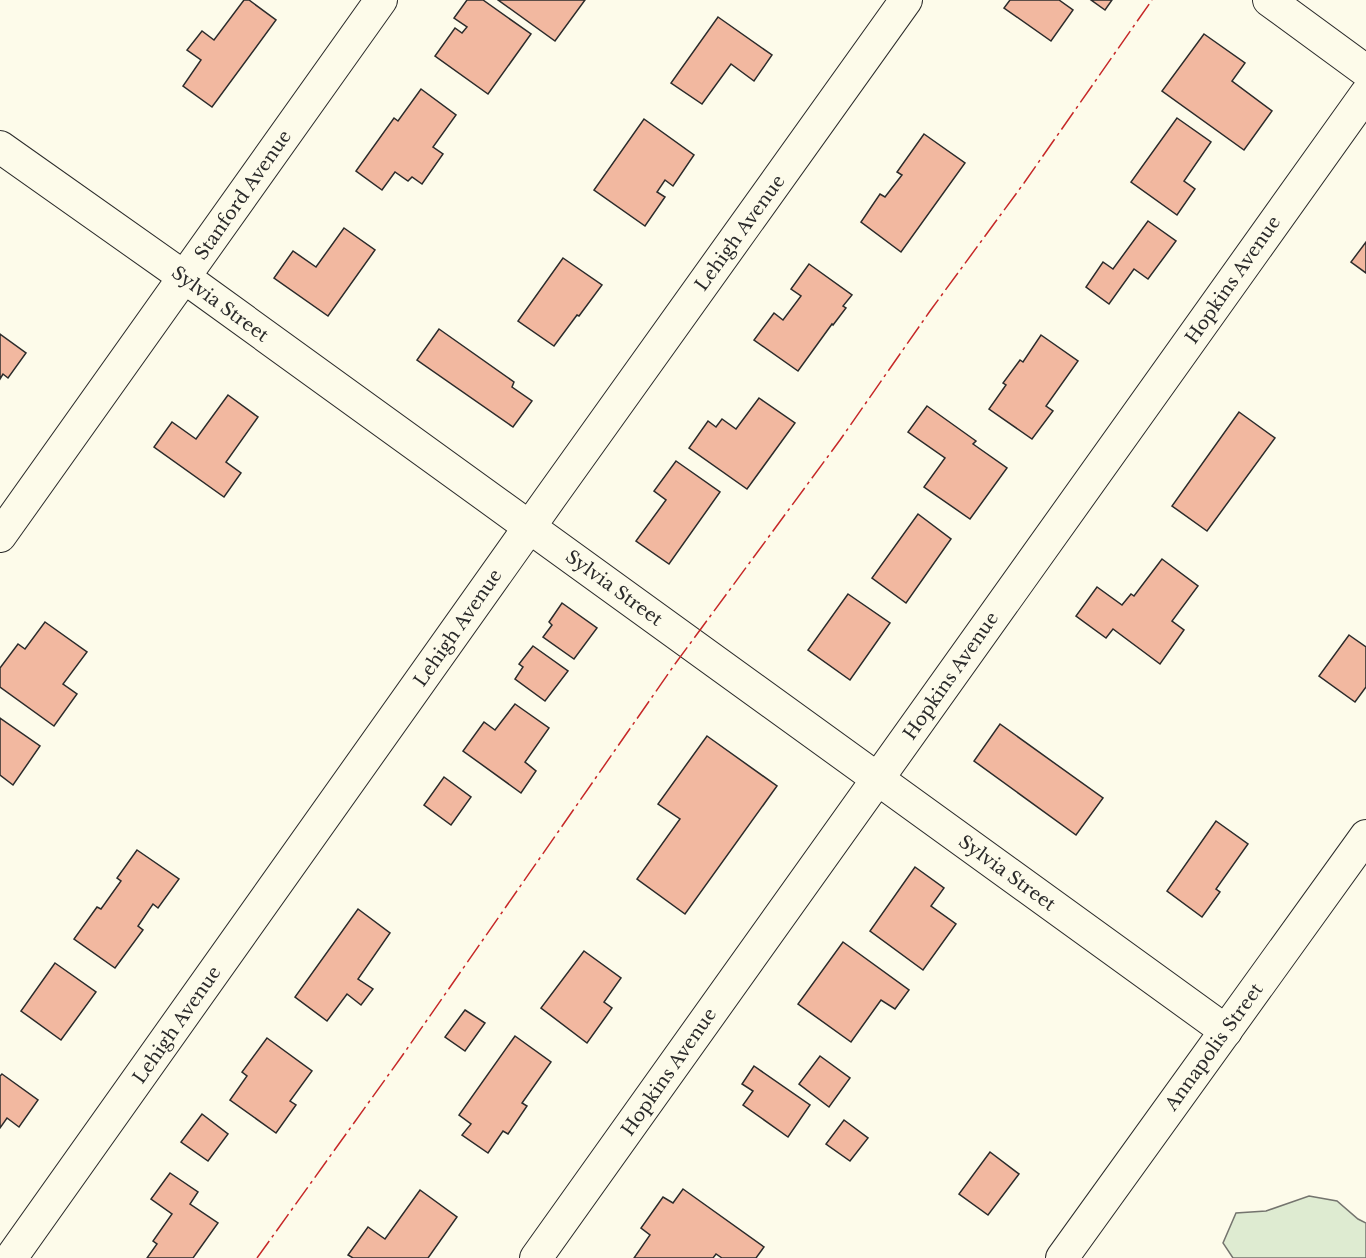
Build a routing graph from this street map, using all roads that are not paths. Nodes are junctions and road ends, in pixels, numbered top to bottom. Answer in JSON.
{"nodes":[{"id":1,"x":381,"y":0,"type":"edge"},
{"id":2,"x":906,"y":0,"type":"edge"},
{"id":3,"x":1269,"y":0,"type":"edge"},
{"id":4,"x":1366,"y":71,"type":"edge"},
{"id":5,"x":1366,"y":94,"type":"edge"},
{"id":6,"x":0,"y":147,"type":"edge"},
{"id":7,"x":184,"y":277,"type":"junction"},
{"id":8,"x":530,"y":528,"type":"junction"},
{"id":9,"x":0,"y":536,"type":"edge"},
{"id":10,"x":878,"y":780,"type":"junction"},
{"id":11,"x":1366,"y":836,"type":"edge"},
{"id":12,"x":1226,"y":1031,"type":"junction"},
{"id":13,"x":11,"y":1258,"type":"edge"},
{"id":14,"x":536,"y":1258,"type":"edge"},
{"id":15,"x":1062,"y":1258,"type":"edge"}],
"edges":[{"from":1,"to":7,"type":"street","name":"Stanford Avenue"},
{"from":2,"to":8,"type":"street","name":"Lehigh Avenue"},
{"from":3,"to":4,"type":"street"},
{"from":5,"to":10,"type":"street","name":"Hopkins Avenue"},
{"from":6,"to":7,"type":"street","name":"Sylvia Street"},
{"from":7,"to":8,"type":"street","name":"Sylvia Street"},
{"from":7,"to":9,"type":"street","name":"Stanford Avenue"},
{"from":8,"to":10,"type":"street","name":"Sylvia Street"},
{"from":8,"to":13,"type":"street","name":"Lehigh Avenue"},
{"from":10,"to":12,"type":"street","name":"Sylvia Street"},
{"from":10,"to":14,"type":"street","name":"Hopkins Avenue"},
{"from":11,"to":12,"type":"street","name":"Annapolis Street"},
{"from":12,"to":15,"type":"street","name":"Annapolis Street"}]}
